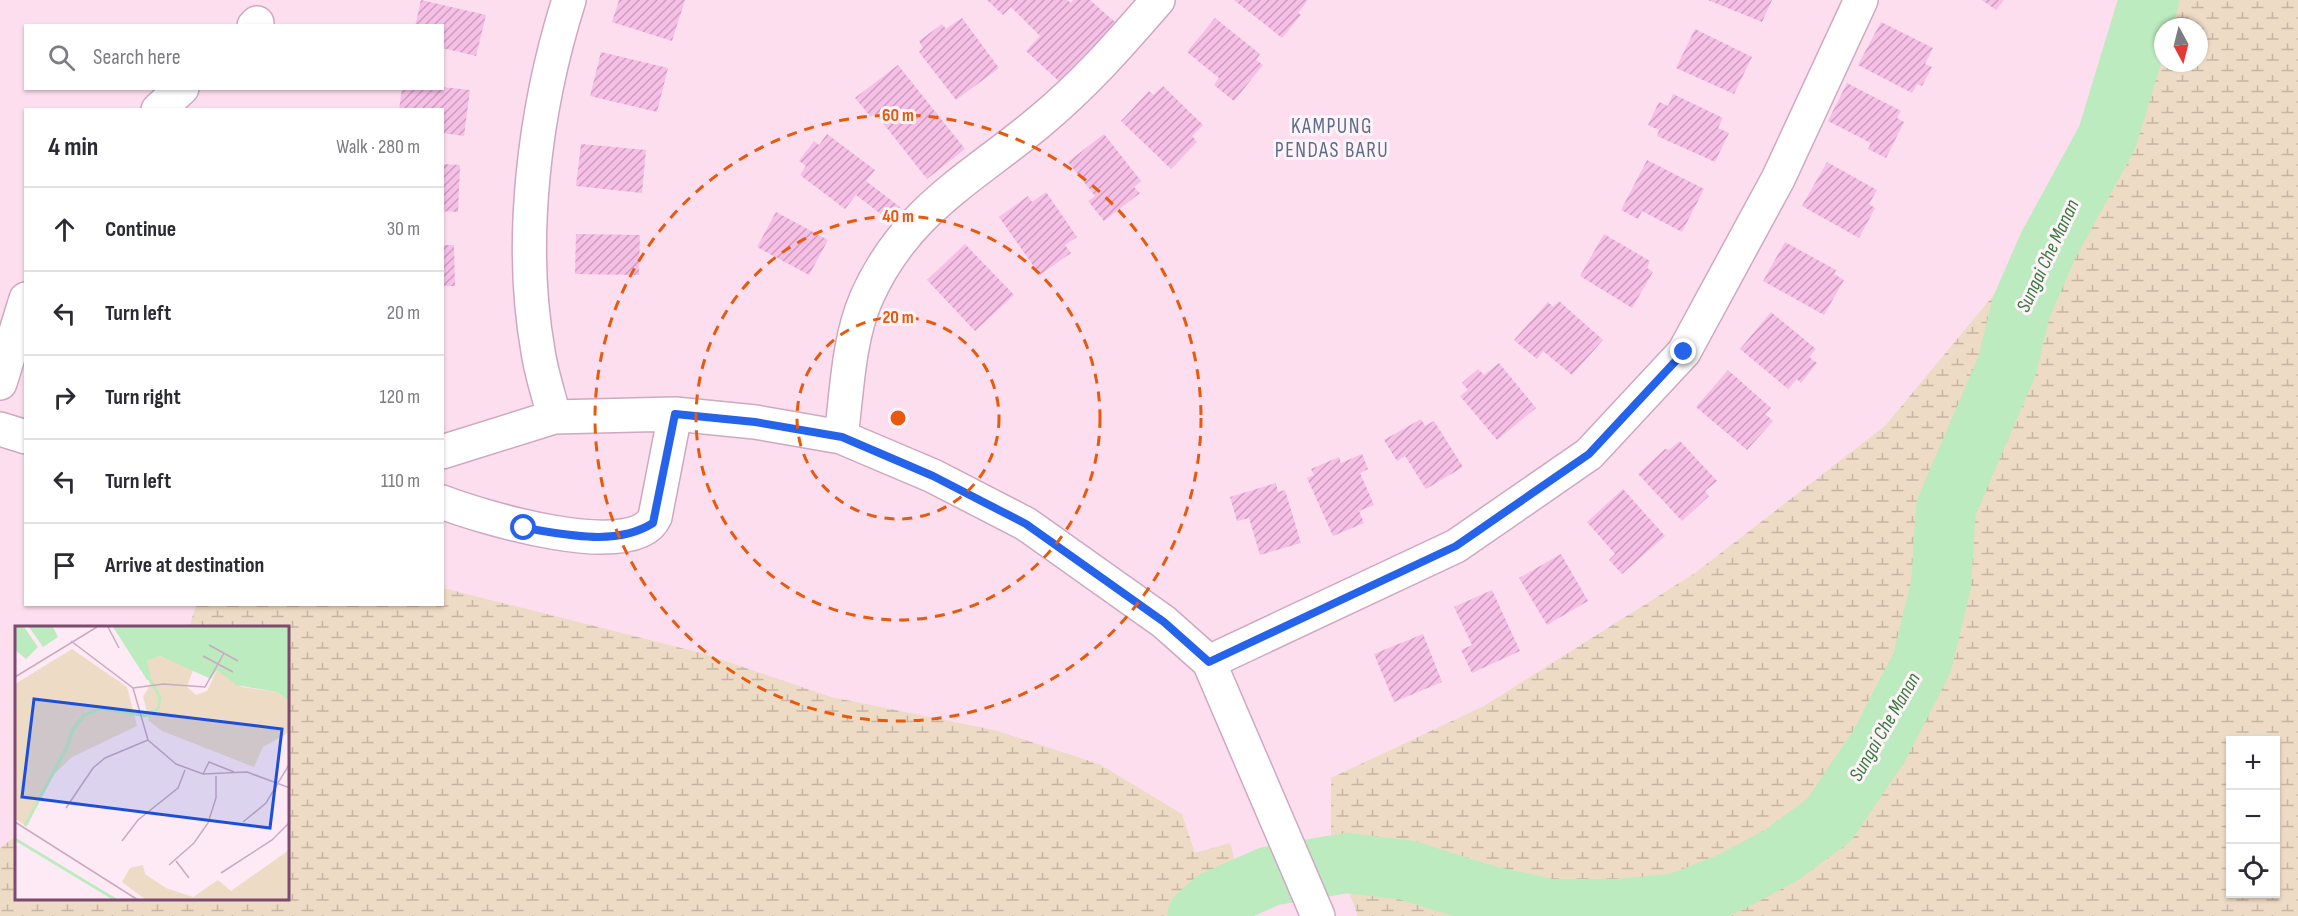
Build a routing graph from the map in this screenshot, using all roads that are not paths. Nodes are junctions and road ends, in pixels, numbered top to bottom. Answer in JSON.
{"nodes":[{"id":1,"x":569,"y":0,"type":"edge"},
{"id":2,"x":1158,"y":0,"type":"edge"},
{"id":3,"x":1861,"y":0,"type":"edge"},
{"id":4,"x":180,"y":90,"type":"edge"},
{"id":5,"x":160,"y":108,"type":"edge"},
{"id":6,"x":24,"y":305,"type":"edge"},
{"id":7,"x":0,"y":383,"type":"edge"},
{"id":8,"x":675,"y":414,"type":"junction"},
{"id":9,"x":554,"y":417,"type":"junction"},
{"id":10,"x":0,"y":429,"type":"edge"},
{"id":11,"x":24,"y":436,"type":"edge"},
{"id":12,"x":842,"y":437,"type":"junction"},
{"id":13,"x":444,"y":451,"type":"edge"},
{"id":14,"x":444,"y":503,"type":"edge"},
{"id":15,"x":1209,"y":662,"type":"junction"},
{"id":16,"x":1318,"y":916,"type":"edge"}],
"edges":[{"from":1,"to":9,"type":"street"},
{"from":2,"to":12,"type":"street"},
{"from":3,"to":15,"type":"street"},
{"from":4,"to":5,"type":"street"},
{"from":6,"to":7,"type":"street"},
{"from":8,"to":9,"type":"street"},
{"from":8,"to":12,"type":"street"},
{"from":8,"to":14,"type":"street"},
{"from":9,"to":13,"type":"street"},
{"from":10,"to":11,"type":"street"},
{"from":12,"to":15,"type":"street"},
{"from":15,"to":16,"type":"street"}]}
